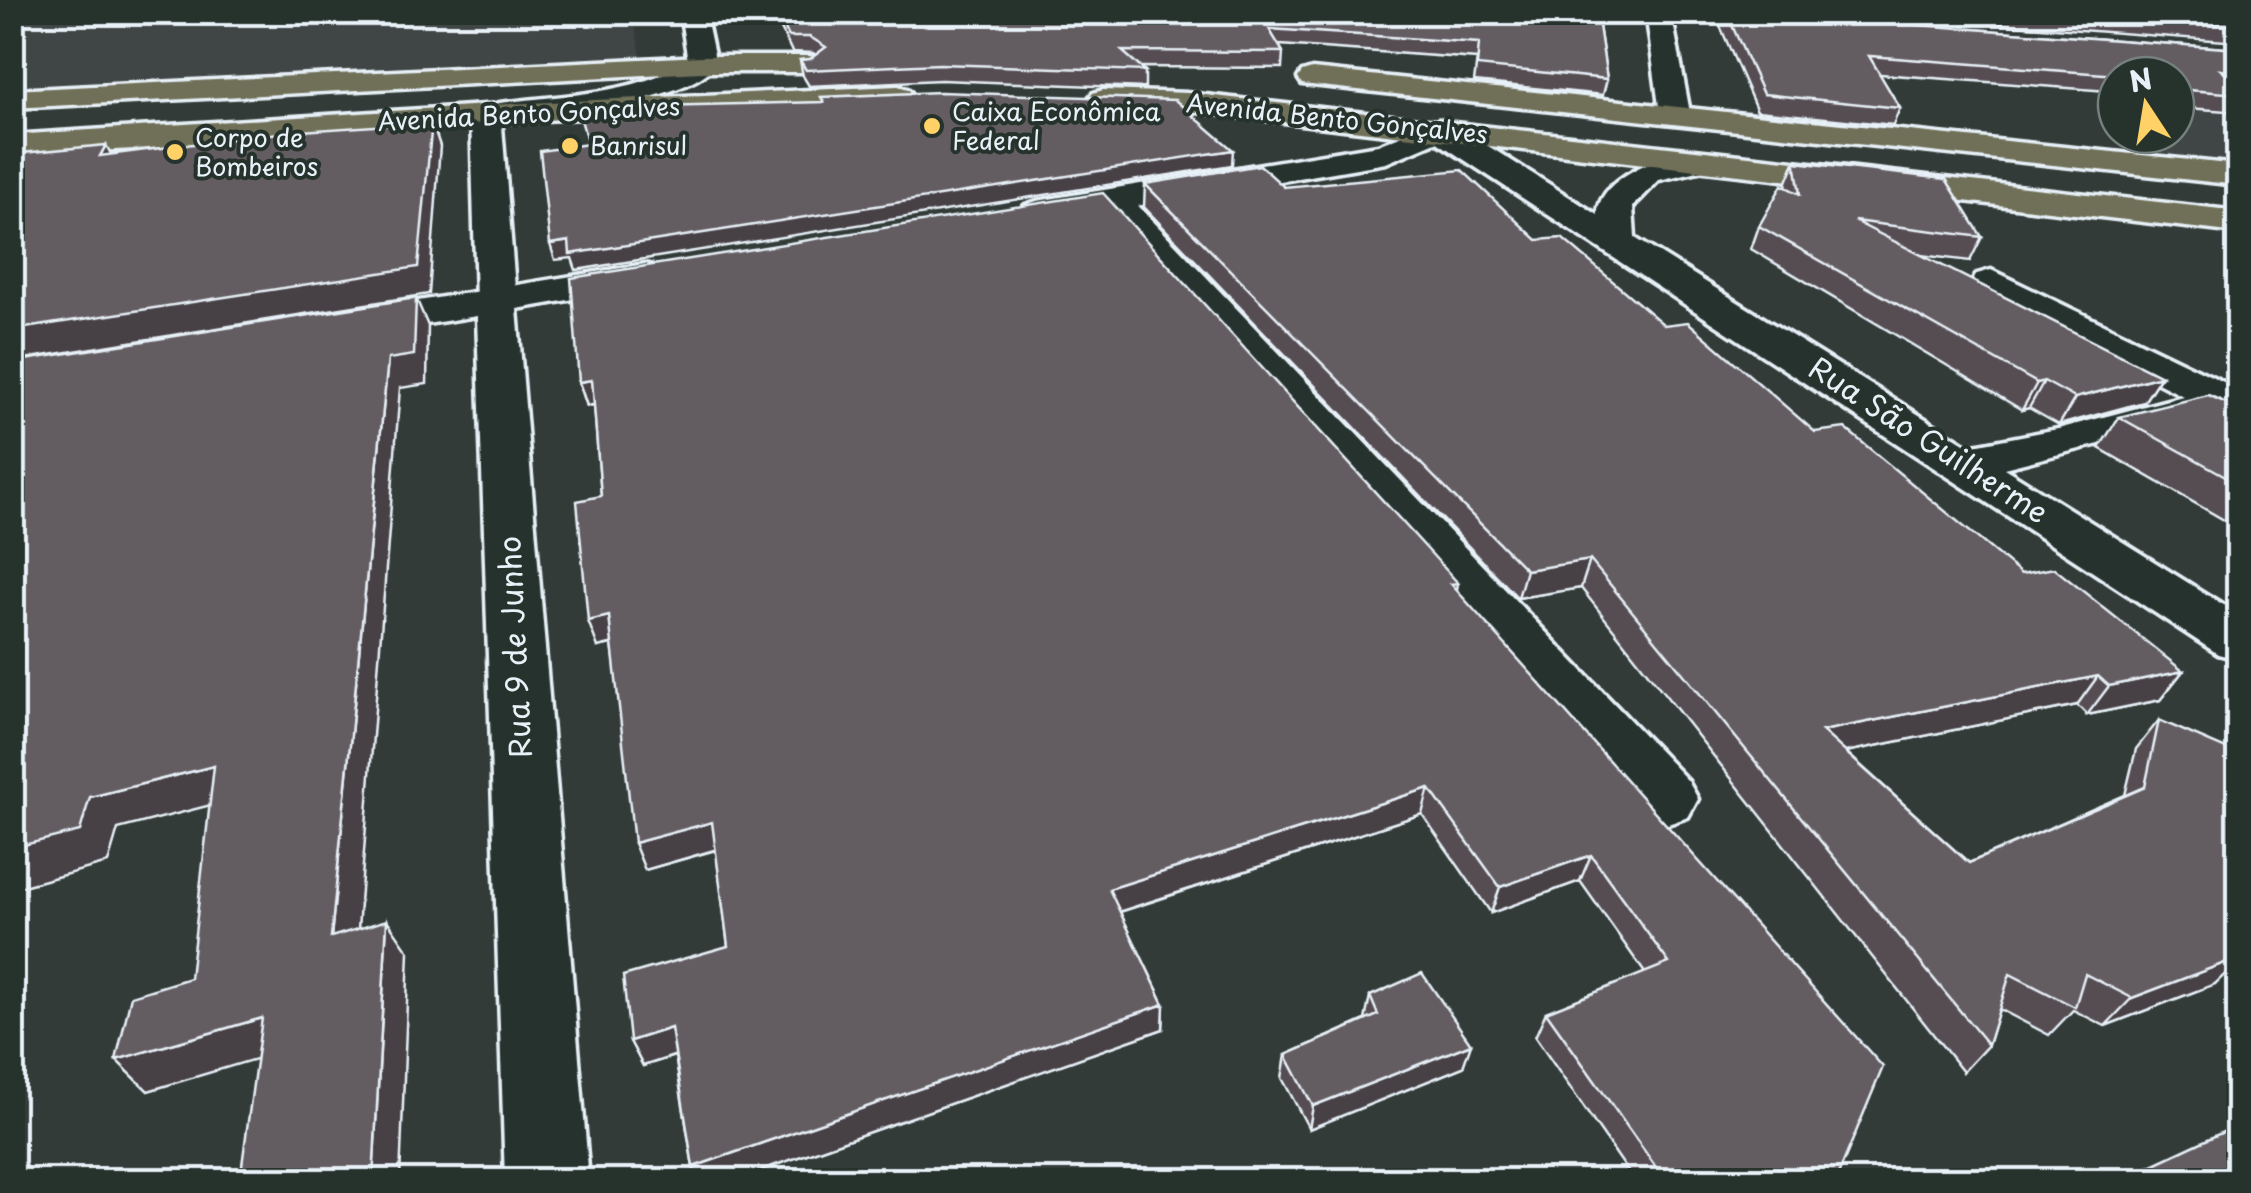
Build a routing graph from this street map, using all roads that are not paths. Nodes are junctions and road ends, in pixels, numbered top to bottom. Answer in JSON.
{"nodes":[{"id":1,"x":692,"y":12,"type":"edge"},
{"id":2,"x":1658,"y":12,"type":"edge"},
{"id":3,"x":1675,"y":12,"type":"edge"},
{"id":4,"x":1830,"y":24,"type":"edge"},
{"id":5,"x":702,"y":64,"type":"junction"},
{"id":6,"x":836,"y":64,"type":"edge"},
{"id":7,"x":1279,"y":76,"type":"edge"},
{"id":8,"x":923,"y":94,"type":"edge"},
{"id":9,"x":1074,"y":98,"type":"edge"},
{"id":10,"x":12,"y":99,"type":"edge"},
{"id":11,"x":1676,"y":113,"type":"junction"},
{"id":12,"x":486,"y":114,"type":"junction"},
{"id":13,"x":1439,"y":129,"type":"junction"},
{"id":14,"x":12,"y":145,"type":"edge"},
{"id":15,"x":1704,"y":160,"type":"junction"},
{"id":16,"x":2238,"y":175,"type":"edge"},
{"id":17,"x":1113,"y":199,"type":"junction"},
{"id":18,"x":997,"y":218,"type":"edge"},
{"id":19,"x":2238,"y":222,"type":"edge"},
{"id":20,"x":1617,"y":241,"type":"junction"},
{"id":21,"x":689,"y":270,"type":"edge"},
{"id":22,"x":1991,"y":282,"type":"dead end"},
{"id":23,"x":496,"y":302,"type":"junction"},
{"id":24,"x":322,"y":329,"type":"edge"},
{"id":25,"x":2231,"y":403,"type":"edge"},
{"id":26,"x":1960,"y":462,"type":"junction"},
{"id":27,"x":2238,"y":640,"type":"edge"},
{"id":28,"x":1664,"y":799,"type":"dead end"},
{"id":29,"x":547,"y":1180,"type":"edge"}],
"edges":[{"from":1,"to":5,"type":"street"},
{"from":2,"to":11,"type":"street"},
{"from":3,"to":4,"type":"street"},
{"from":5,"to":6,"type":"main road","name":"Avenida Bento Gonçalves"},
{"from":5,"to":10,"type":"main road","name":"Avenida Bento Gonçalves"},
{"from":5,"to":12,"type":"street"},
{"from":7,"to":11,"type":"main road","name":"Avenida Bento Gonçalves"},
{"from":8,"to":12,"type":"main road","name":"Avenida Bento Gonçalves"},
{"from":9,"to":13,"type":"main road","name":"Avenida Bento Gonçalves"},
{"from":11,"to":16,"type":"main road","name":"Avenida Bento Gonçalves"},
{"from":12,"to":14,"type":"main road","name":"Avenida Bento Gonçalves"},
{"from":12,"to":23,"type":"street","name":"Rua 9 de Junho"},
{"from":13,"to":15,"type":"main road","name":"Avenida Bento Gonçalves"},
{"from":13,"to":17,"type":"street"},
{"from":13,"to":20,"type":"street","name":"Rua São Guilherme"},
{"from":15,"to":19,"type":"main road","name":"Avenida Bento Gonçalves"},
{"from":15,"to":20,"type":"street"},
{"from":17,"to":18,"type":"street"},
{"from":17,"to":28,"type":"street"},
{"from":20,"to":26,"type":"street","name":"Rua São Guilherme"},
{"from":21,"to":23,"type":"street"},
{"from":22,"to":25,"type":"street"},
{"from":23,"to":24,"type":"street"},
{"from":23,"to":29,"type":"street","name":"Rua 9 de Junho"},
{"from":25,"to":26,"type":"street"},
{"from":26,"to":27,"type":"street","name":"Rua São Guilherme"}]}
